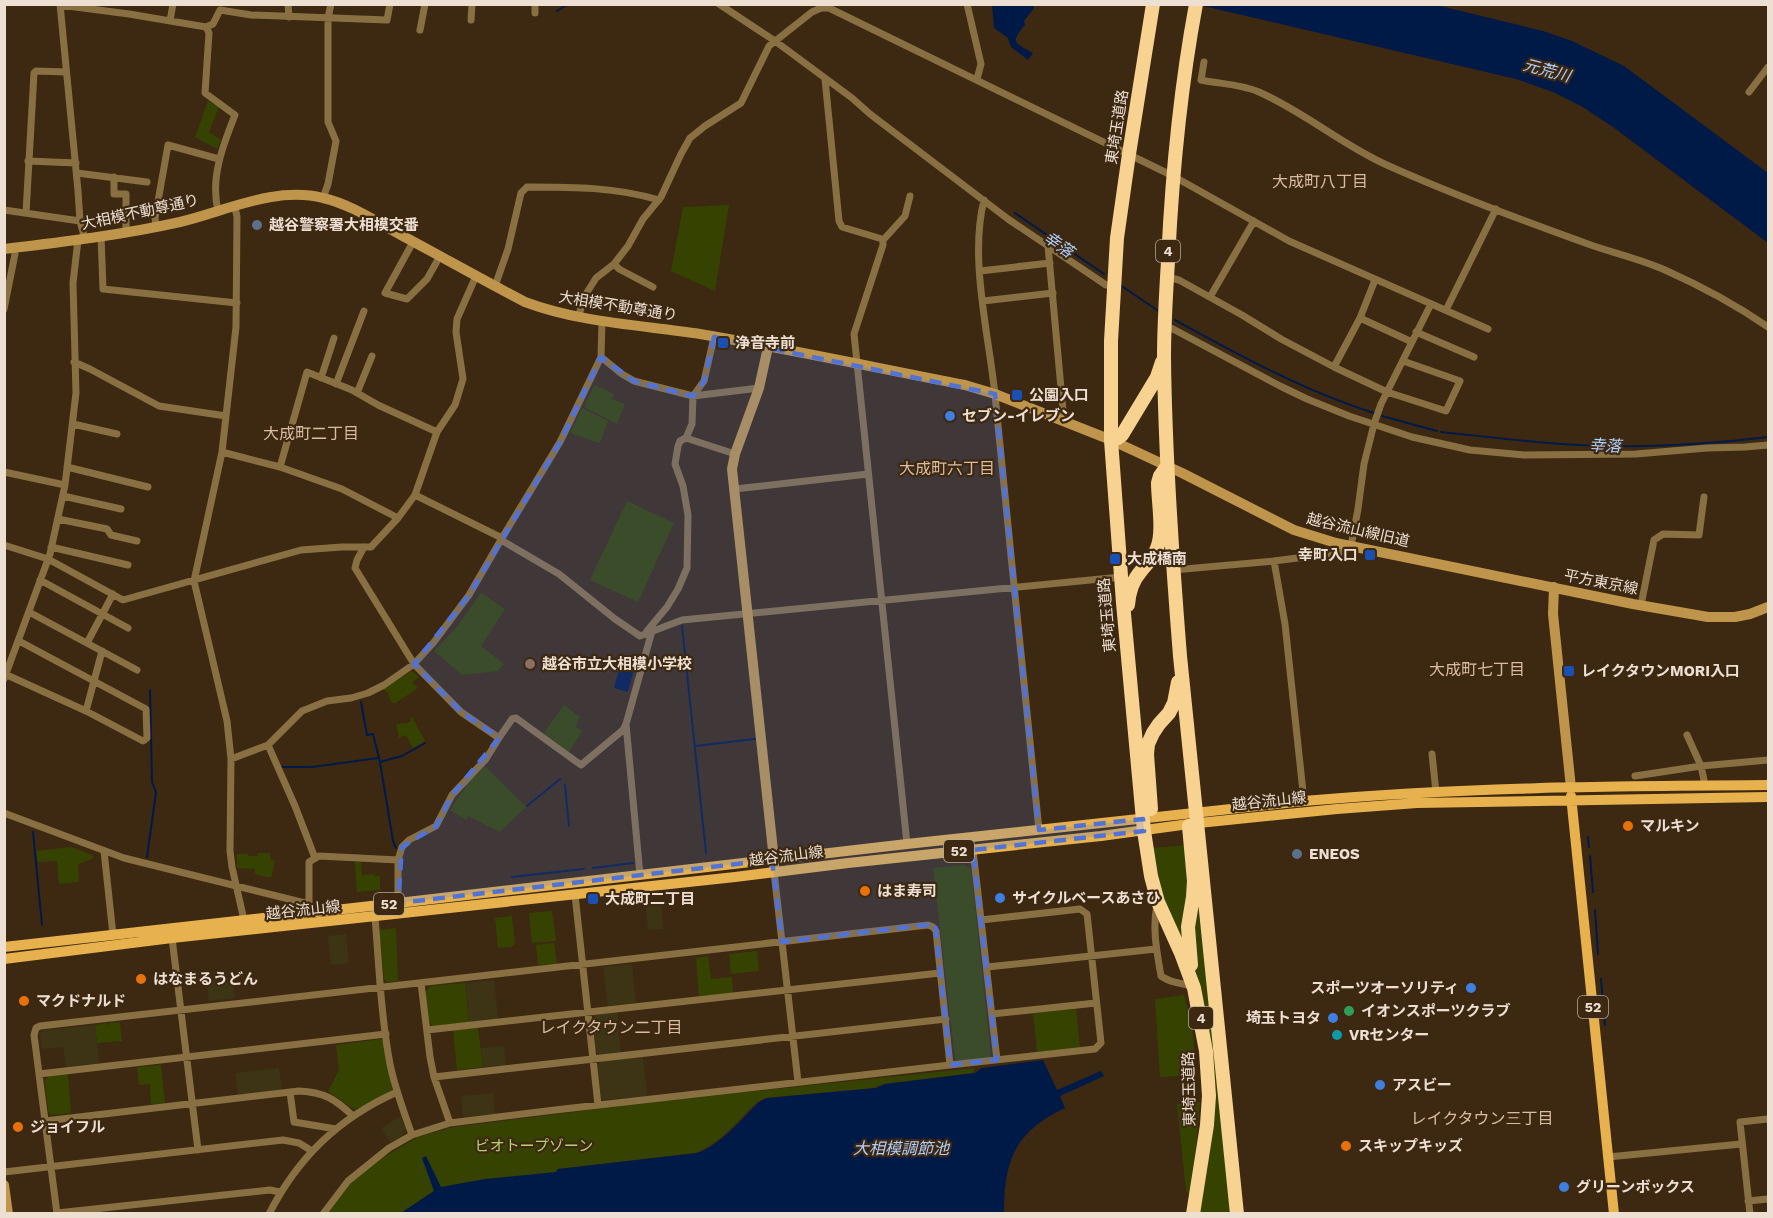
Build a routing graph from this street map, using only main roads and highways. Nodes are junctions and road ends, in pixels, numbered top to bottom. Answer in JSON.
{"nodes":[{"id":1,"x":1154,"y":4,"type":"edge"},
{"id":2,"x":1196,"y":4,"type":"edge"},
{"id":3,"x":1164,"y":354,"type":"junction"},
{"id":4,"x":1112,"y":440,"type":"junction"},
{"id":5,"x":1167,"y":466,"type":"junction"},
{"id":6,"x":1126,"y":637,"type":"junction"},
{"id":7,"x":1180,"y":656,"type":"junction"},
{"id":8,"x":1768,"y":784,"type":"edge"},
{"id":9,"x":1571,"y":788,"type":"junction"},
{"id":10,"x":1768,"y":797,"type":"edge"},
{"id":11,"x":1572,"y":801,"type":"junction"},
{"id":12,"x":1195,"y":820,"type":"junction"},
{"id":13,"x":1146,"y":823,"type":"junction"},
{"id":14,"x":4,"y":947,"type":"edge"},
{"id":15,"x":4,"y":959,"type":"edge"},
{"id":16,"x":1194,"y":988,"type":"junction"},
{"id":17,"x":1193,"y":1214,"type":"edge"},
{"id":18,"x":1237,"y":1214,"type":"edge"},
{"id":19,"x":1614,"y":1214,"type":"edge"}],
"edges":[{"from":1,"to":4,"type":"highway","name":"東埼玉道路","number":"4"},
{"from":2,"to":3,"type":"highway","number":"4"},
{"from":3,"to":4,"type":"highway"},
{"from":3,"to":5,"type":"highway","number":"4"},
{"from":4,"to":6,"type":"highway","name":"東埼玉道路","number":"4"},
{"from":5,"to":6,"type":"highway","number":"4"},
{"from":5,"to":7,"type":"highway","number":"4"},
{"from":6,"to":13,"type":"highway","name":"東埼玉道路","number":"4"},
{"from":7,"to":12,"type":"highway","number":"4"},
{"from":7,"to":13,"type":"highway","number":"4"},
{"from":8,"to":9,"type":"main road","name":"越谷流山線","number":"52"},
{"from":9,"to":11,"type":"main road","number":"52"},
{"from":9,"to":12,"type":"main road","name":"越谷流山線","number":"52"},
{"from":10,"to":11,"type":"main road","name":"越谷流山線","number":"52"},
{"from":11,"to":12,"type":"main road","name":"越谷流山線","number":"52"},
{"from":11,"to":19,"type":"main road","number":"52"},
{"from":12,"to":13,"type":"main road","name":"越谷流山線","number":"52"},
{"from":12,"to":16,"type":"highway","number":"4"},
{"from":12,"to":18,"type":"highway","number":"4"},
{"from":13,"to":14,"type":"main road","name":"越谷流山線","number":"52"},
{"from":13,"to":15,"type":"main road","name":"越谷流山線","number":"52"},
{"from":13,"to":16,"type":"highway","name":"東埼玉道路","number":"4"},
{"from":16,"to":17,"type":"highway","name":"東埼玉道路","number":"4"}]}
